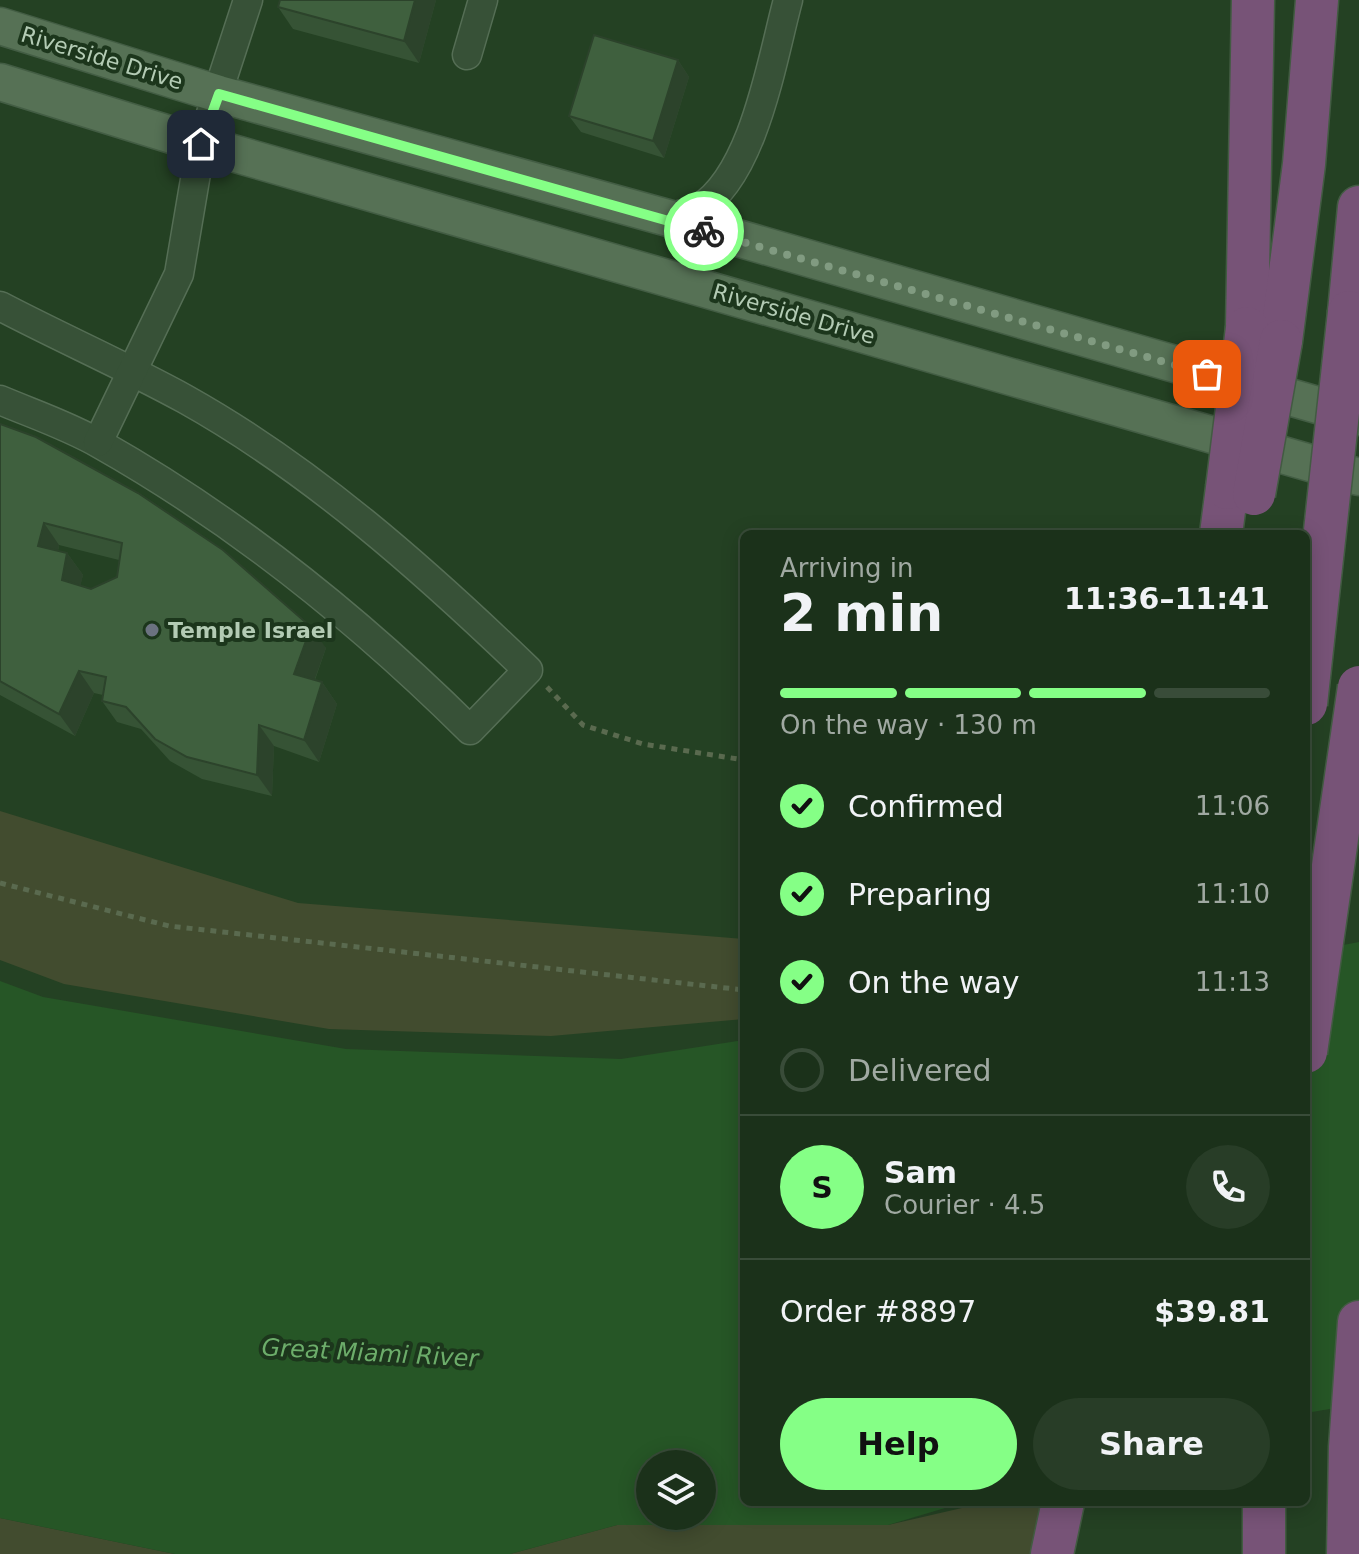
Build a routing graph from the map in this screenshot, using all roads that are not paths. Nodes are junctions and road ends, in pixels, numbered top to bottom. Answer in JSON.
{"nodes":[{"id":1,"x":248,"y":0,"type":"edge"},
{"id":2,"x":483,"y":0,"type":"edge"},
{"id":3,"x":788,"y":0,"type":"edge"},
{"id":4,"x":1253,"y":0,"type":"edge"},
{"id":5,"x":1317,"y":0,"type":"edge"},
{"id":6,"x":0,"y":26,"type":"edge"},
{"id":7,"x":467,"y":55,"type":"dead end"},
{"id":8,"x":0,"y":82,"type":"edge"},
{"id":9,"x":219,"y":94,"type":"junction"},
{"id":10,"x":201,"y":144,"type":"junction"},
{"id":11,"x":1359,"y":207,"type":"edge"},
{"id":12,"x":668,"y":218,"type":"junction"},
{"id":13,"x":0,"y":306,"type":"edge"},
{"id":14,"x":1264,"y":334,"type":"junction"},
{"id":15,"x":131,"y":374,"type":"junction"},
{"id":16,"x":0,"y":400,"type":"edge"},
{"id":17,"x":1359,"y":417,"type":"edge"},
{"id":18,"x":98,"y":442,"type":"junction"},
{"id":19,"x":1359,"y":477,"type":"edge"},
{"id":20,"x":1240,"y":491,"type":"junction"},
{"id":21,"x":1223,"y":530,"type":"edge"},
{"id":22,"x":1245,"y":530,"type":"edge"},
{"id":23,"x":1310,"y":668,"type":"edge"},
{"id":24,"x":1359,"y":687,"type":"edge"},
{"id":25,"x":1310,"y":1024,"type":"edge"},
{"id":26,"x":1359,"y":1322,"type":"edge"},
{"id":27,"x":1062,"y":1506,"type":"edge"},
{"id":28,"x":1264,"y":1506,"type":"edge"},
{"id":29,"x":1052,"y":1554,"type":"edge"},
{"id":30,"x":1264,"y":1554,"type":"edge"},
{"id":31,"x":1348,"y":1554,"type":"edge"}],
"edges":[{"from":1,"to":9,"type":"street"},
{"from":2,"to":7,"type":"street"},
{"from":3,"to":12,"type":"street"},
{"from":4,"to":14,"type":"highway"},
{"from":5,"to":14,"type":"highway"},
{"from":6,"to":9,"type":"main road","name":"Riverside Drive"},
{"from":8,"to":10,"type":"main road","name":"Riverside Drive"},
{"from":9,"to":10,"type":"street"},
{"from":9,"to":12,"type":"main road","name":"Riverside Drive"},
{"from":10,"to":15,"type":"street"},
{"from":10,"to":19,"type":"main road","name":"Riverside Drive"},
{"from":11,"to":23,"type":"highway","bridge":true},
{"from":12,"to":17,"type":"main road","name":"Riverside Drive"},
{"from":13,"to":15,"type":"street"},
{"from":14,"to":20,"type":"highway","bridge":true},
{"from":15,"to":18,"type":"street"},
{"from":15,"to":18,"type":"street"},
{"from":16,"to":18,"type":"street"},
{"from":20,"to":21,"type":"highway"},
{"from":20,"to":22,"type":"highway"},
{"from":24,"to":25,"type":"highway","bridge":true},
{"from":26,"to":31,"type":"highway"},
{"from":27,"to":29,"type":"highway"},
{"from":28,"to":30,"type":"highway"}]}
